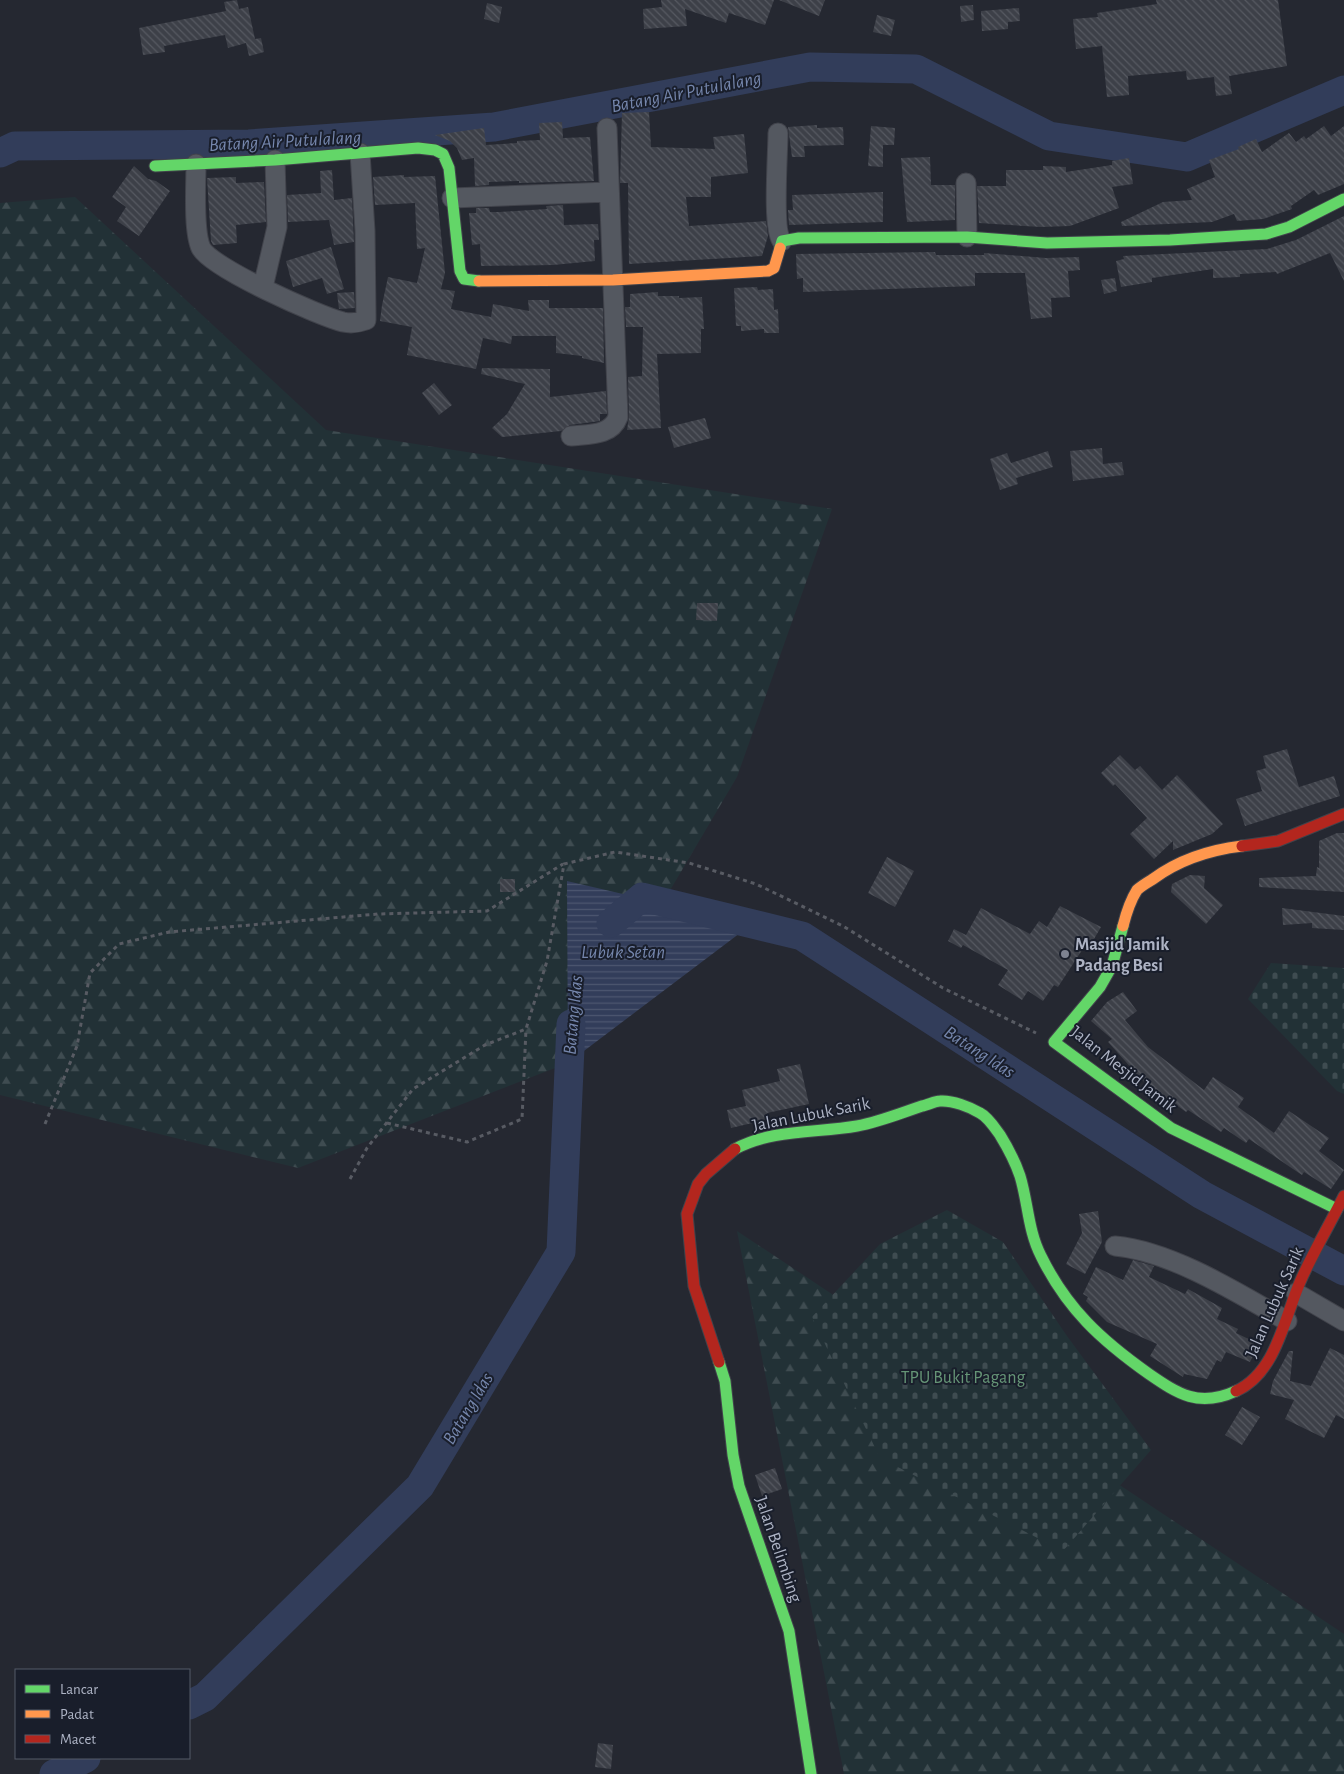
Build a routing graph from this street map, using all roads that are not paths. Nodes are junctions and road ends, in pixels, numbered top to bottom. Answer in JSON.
{"nodes":[{"id":1,"x":607,"y":128,"type":"dead end"},
{"id":2,"x":778,"y":133,"type":"dead end"},
{"id":3,"x":360,"y":153,"type":"junction"},
{"id":4,"x":275,"y":160,"type":"junction"},
{"id":5,"x":196,"y":164,"type":"junction"},
{"id":6,"x":155,"y":166,"type":"dead end"},
{"id":7,"x":966,"y":183,"type":"dead end"},
{"id":8,"x":609,"y":192,"type":"junction"},
{"id":9,"x":452,"y":198,"type":"junction"},
{"id":10,"x":1344,"y":199,"type":"edge"},
{"id":11,"x":967,"y":237,"type":"junction"},
{"id":12,"x":782,"y":241,"type":"junction"},
{"id":13,"x":613,"y":280,"type":"junction"},
{"id":14,"x":263,"y":287,"type":"junction"},
{"id":15,"x":571,"y":436,"type":"dead end"},
{"id":16,"x":1344,"y":814,"type":"edge"},
{"id":17,"x":1344,"y":1196,"type":"edge"},
{"id":18,"x":1336,"y":1212,"type":"junction"},
{"id":19,"x":1115,"y":1246,"type":"dead end"},
{"id":20,"x":1298,"y":1288,"type":"junction"},
{"id":21,"x":1287,"y":1320,"type":"junction"},
{"id":22,"x":1344,"y":1321,"type":"edge"},
{"id":23,"x":710,"y":1337,"type":"joint"},
{"id":24,"x":811,"y":1774,"type":"edge"}],
"edges":[{"from":1,"to":8,"type":"street"},
{"from":2,"to":12,"type":"street"},
{"from":3,"to":4,"type":"street"},
{"from":3,"to":9,"type":"street"},
{"from":3,"to":14,"type":"street"},
{"from":4,"to":5,"type":"street"},
{"from":4,"to":14,"type":"street"},
{"from":5,"to":6,"type":"street"},
{"from":5,"to":14,"type":"street"},
{"from":7,"to":11,"type":"street"},
{"from":8,"to":9,"type":"street"},
{"from":8,"to":13,"type":"street"},
{"from":9,"to":13,"type":"street"},
{"from":10,"to":11,"type":"street"},
{"from":11,"to":12,"type":"street"},
{"from":12,"to":13,"type":"street"},
{"from":13,"to":15,"type":"street"},
{"from":16,"to":18,"type":"street","name":"Jalan Mesjid Jamik"},
{"from":17,"to":18,"type":"street","name":"Jalan Lubuk Sarik"},
{"from":18,"to":20,"type":"street","name":"Jalan Lubuk Sarik"},
{"from":19,"to":21,"type":"street"},
{"from":20,"to":21,"type":"street","name":"Jalan Lubuk Sarik"},
{"from":20,"to":22,"type":"street"},
{"from":21,"to":23,"type":"street","name":"Jalan Lubuk Sarik"},
{"from":23,"to":24,"type":"street","name":"Jalan Belimbing"}]}
